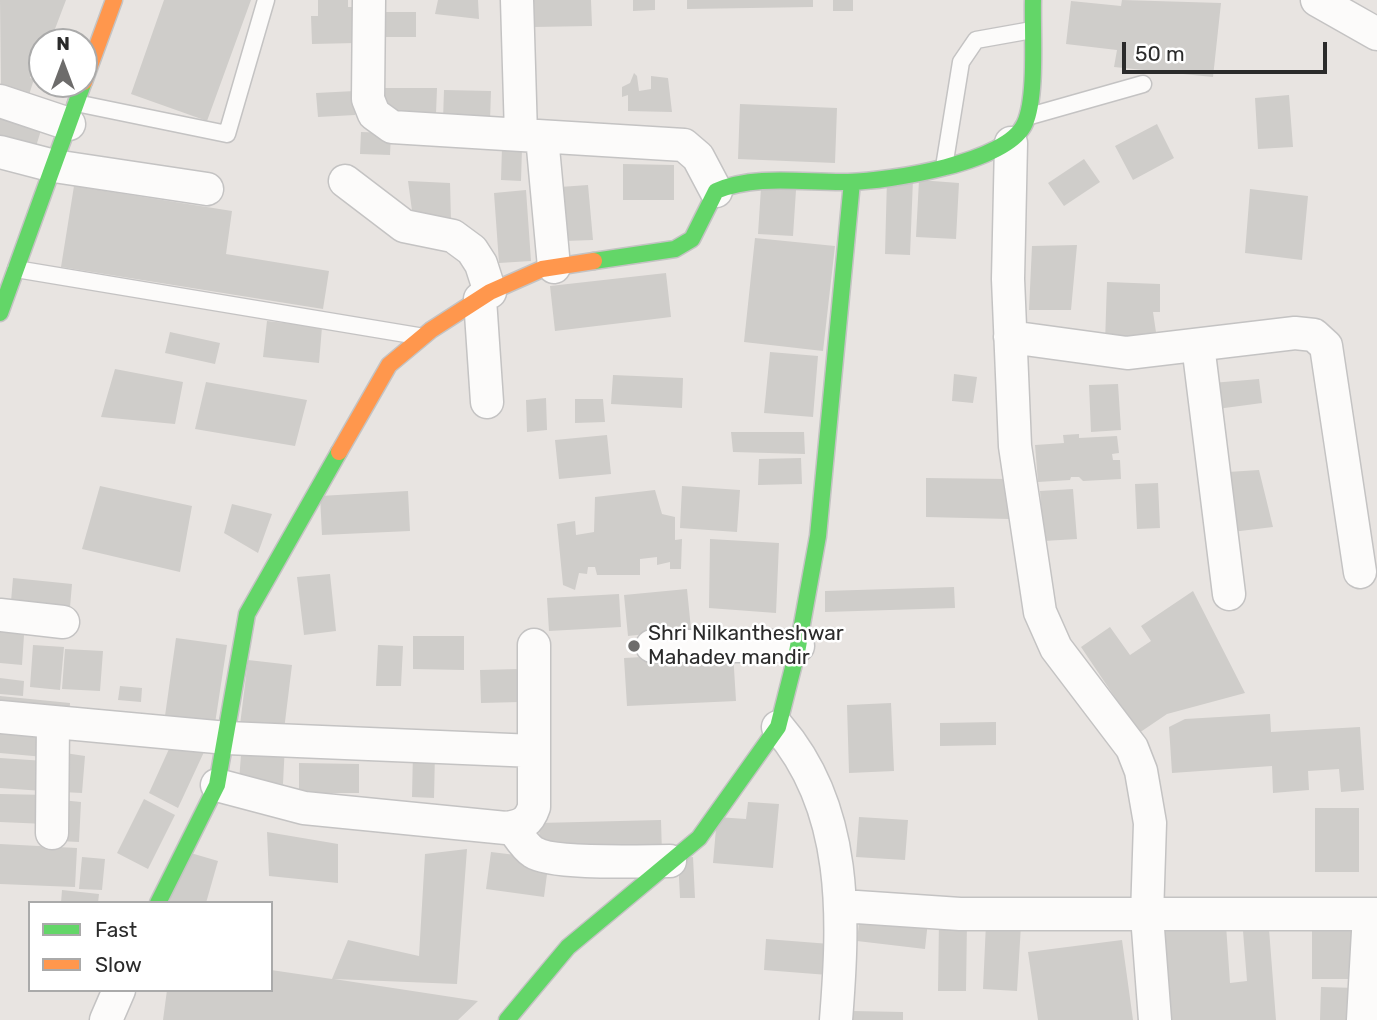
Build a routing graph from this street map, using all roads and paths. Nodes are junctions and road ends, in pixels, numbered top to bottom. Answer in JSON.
{"nodes":[{"id":1,"x":114,"y":0,"type":"edge"},
{"id":2,"x":266,"y":0,"type":"edge"},
{"id":3,"x":369,"y":0,"type":"edge"},
{"id":4,"x":517,"y":0,"type":"edge"},
{"id":5,"x":1033,"y":0,"type":"edge"},
{"id":6,"x":1317,"y":0,"type":"edge"},
{"id":7,"x":1374,"y":28,"type":"edge"},
{"id":8,"x":1032,"y":30,"type":"junction"},
{"id":9,"x":98,"y":44,"type":"edge"},
{"id":10,"x":1143,"y":84,"type":"dead end"},
{"id":11,"x":78,"y":98,"type":"edge"},
{"id":12,"x":0,"y":101,"type":"edge"},
{"id":13,"x":73,"y":113,"type":"junction"},
{"id":14,"x":1027,"y":116,"type":"junction"},
{"id":15,"x":531,"y":136,"type":"junction"},
{"id":16,"x":1011,"y":143,"type":"junction"},
{"id":17,"x":0,"y":152,"type":"edge"},
{"id":18,"x":54,"y":166,"type":"junction"},
{"id":19,"x":944,"y":167,"type":"junction"},
{"id":20,"x":345,"y":181,"type":"dead end"},
{"id":21,"x":852,"y":182,"type":"junction"},
{"id":22,"x":207,"y":189,"type":"dead end"},
{"id":23,"x":716,"y":191,"type":"junction"},
{"id":24,"x":554,"y":267,"type":"junction"},
{"id":25,"x":16,"y":269,"type":"junction"},
{"id":26,"x":485,"y":296,"type":"junction"},
{"id":27,"x":0,"y":313,"type":"edge"},
{"id":28,"x":423,"y":337,"type":"junction"},
{"id":29,"x":1010,"y":337,"type":"junction"},
{"id":30,"x":1198,"y":345,"type":"junction"},
{"id":31,"x":487,"y":402,"type":"dead end"},
{"id":32,"x":1360,"y":572,"type":"dead end"},
{"id":33,"x":1229,"y":594,"type":"dead end"},
{"id":34,"x":0,"y":615,"type":"edge"},
{"id":35,"x":63,"y":622,"type":"dead end"},
{"id":36,"x":534,"y":645,"type":"dead end"},
{"id":37,"x":652,"y":646,"type":"dead end"},
{"id":38,"x":798,"y":646,"type":"junction"},
{"id":39,"x":0,"y":717,"type":"edge"},
{"id":40,"x":53,"y":722,"type":"junction"},
{"id":41,"x":778,"y":727,"type":"junction"},
{"id":42,"x":226,"y":738,"type":"junction"},
{"id":43,"x":534,"y":751,"type":"junction"},
{"id":44,"x":216,"y":785,"type":"junction"},
{"id":45,"x":512,"y":827,"type":"junction"},
{"id":46,"x":52,"y":833,"type":"dead end"},
{"id":47,"x":670,"y":861,"type":"junction"},
{"id":48,"x":159,"y":901,"type":"edge"},
{"id":49,"x":842,"y":906,"type":"junction"},
{"id":50,"x":1373,"y":914,"type":"edge"},
{"id":51,"x":1147,"y":916,"type":"junction"},
{"id":52,"x":118,"y":992,"type":"edge"},
{"id":53,"x":106,"y":1020,"type":"edge"},
{"id":54,"x":507,"y":1020,"type":"edge"},
{"id":55,"x":836,"y":1020,"type":"edge"},
{"id":56,"x":1155,"y":1020,"type":"edge"},
{"id":57,"x":1363,"y":1020,"type":"edge"}],
"edges":[{"from":1,"to":9,"type":"street"},
{"from":2,"to":13,"type":"lane"},
{"from":3,"to":15,"type":"street"},
{"from":4,"to":15,"type":"street"},
{"from":5,"to":8,"type":"street"},
{"from":6,"to":7,"type":"street"},
{"from":8,"to":14,"type":"street"},
{"from":8,"to":19,"type":"lane"},
{"from":10,"to":14,"type":"lane"},
{"from":11,"to":13,"type":"street"},
{"from":12,"to":13,"type":"street"},
{"from":13,"to":18,"type":"street"},
{"from":14,"to":16,"type":"street"},
{"from":15,"to":23,"type":"street"},
{"from":15,"to":24,"type":"street"},
{"from":16,"to":19,"type":"street"},
{"from":16,"to":29,"type":"street"},
{"from":17,"to":18,"type":"street"},
{"from":18,"to":22,"type":"street"},
{"from":18,"to":25,"type":"street"},
{"from":19,"to":21,"type":"street"},
{"from":20,"to":26,"type":"street"},
{"from":21,"to":23,"type":"street"},
{"from":21,"to":38,"type":"street"},
{"from":23,"to":24,"type":"street"},
{"from":24,"to":26,"type":"street"},
{"from":25,"to":27,"type":"street"},
{"from":25,"to":28,"type":"lane"},
{"from":26,"to":28,"type":"street"},
{"from":26,"to":31,"type":"street"},
{"from":28,"to":42,"type":"street"},
{"from":29,"to":30,"type":"street"},
{"from":29,"to":51,"type":"street"},
{"from":30,"to":32,"type":"street"},
{"from":30,"to":33,"type":"street"},
{"from":34,"to":35,"type":"street"},
{"from":36,"to":43,"type":"street"},
{"from":37,"to":38,"type":"street"},
{"from":38,"to":41,"type":"street"},
{"from":39,"to":40,"type":"street"},
{"from":40,"to":42,"type":"street"},
{"from":40,"to":46,"type":"street"},
{"from":41,"to":47,"type":"street"},
{"from":41,"to":49,"type":"street"},
{"from":42,"to":43,"type":"street"},
{"from":42,"to":44,"type":"street"},
{"from":43,"to":45,"type":"street"},
{"from":44,"to":45,"type":"street"},
{"from":44,"to":48,"type":"street"},
{"from":45,"to":47,"type":"street"},
{"from":47,"to":54,"type":"street"},
{"from":49,"to":51,"type":"street"},
{"from":49,"to":55,"type":"street"},
{"from":50,"to":51,"type":"street"},
{"from":50,"to":57,"type":"street"},
{"from":51,"to":56,"type":"street"},
{"from":52,"to":53,"type":"street"}]}
